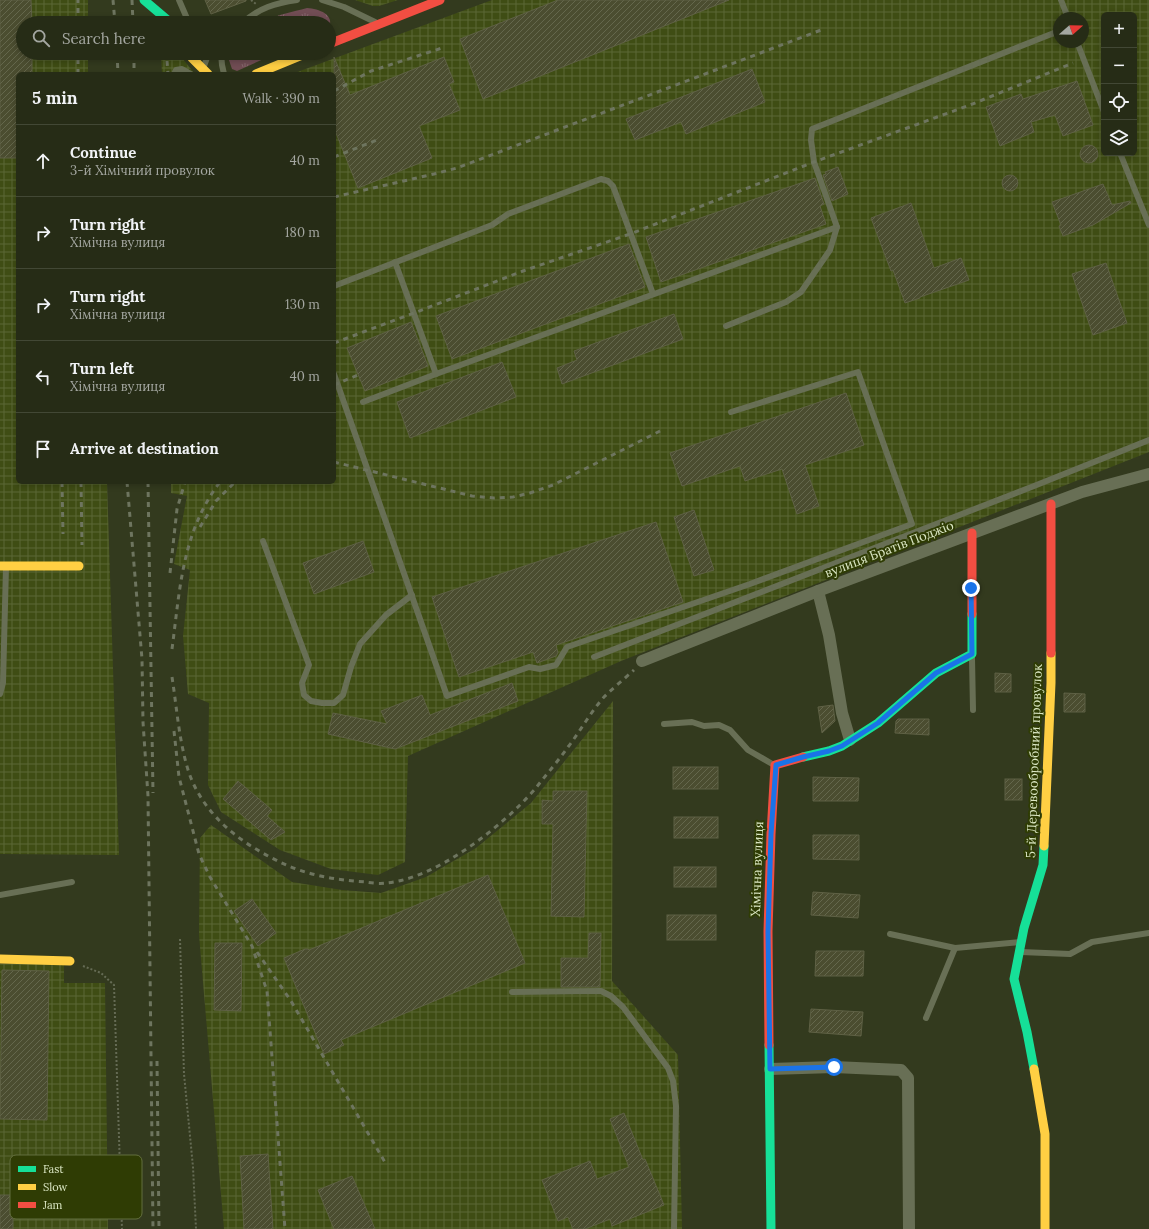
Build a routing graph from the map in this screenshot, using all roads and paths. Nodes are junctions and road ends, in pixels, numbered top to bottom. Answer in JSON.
{"nodes":[{"id":1,"x":144,"y":0,"type":"edge"},
{"id":2,"x":179,"y":0,"type":"edge"},
{"id":3,"x":297,"y":0,"type":"edge"},
{"id":4,"x":322,"y":0,"type":"edge"},
{"id":5,"x":440,"y":0,"type":"edge"},
{"id":6,"x":1062,"y":0,"type":"edge"},
{"id":7,"x":1066,"y":12,"type":"edge"},
{"id":8,"x":164,"y":16,"type":"edge"},
{"id":9,"x":186,"y":16,"type":"edge"},
{"id":10,"x":250,"y":16,"type":"edge"},
{"id":11,"x":378,"y":24,"type":"junction"},
{"id":12,"x":1053,"y":33,"type":"edge"},
{"id":13,"x":336,"y":41,"type":"edge"},
{"id":14,"x":1080,"y":48,"type":"edge"},
{"id":15,"x":194,"y":60,"type":"edge"},
{"id":16,"x":207,"y":60,"type":"edge"},
{"id":17,"x":222,"y":60,"type":"edge"},
{"id":18,"x":290,"y":60,"type":"edge"},
{"id":19,"x":175,"y":72,"type":"edge"},
{"id":20,"x":187,"y":72,"type":"edge"},
{"id":21,"x":203,"y":72,"type":"edge"},
{"id":22,"x":224,"y":72,"type":"edge"},
{"id":23,"x":261,"y":72,"type":"edge"},
{"id":24,"x":1101,"y":104,"type":"edge"},
{"id":25,"x":1121,"y":156,"type":"edge"},
{"id":26,"x":1149,"y":224,"type":"edge"},
{"id":27,"x":837,"y":227,"type":"junction"},
{"id":28,"x":395,"y":262,"type":"junction"},
{"id":29,"x":336,"y":285,"type":"edge"},
{"id":30,"x":653,"y":294,"type":"junction"},
{"id":31,"x":726,"y":326,"type":"dead end"},
{"id":32,"x":436,"y":374,"type":"junction"},
{"id":33,"x":336,"y":380,"type":"edge"},
{"id":34,"x":363,"y":402,"type":"dead end"},
{"id":35,"x":731,"y":412,"type":"dead end"},
{"id":36,"x":1149,"y":440,"type":"edge"},
{"id":37,"x":1149,"y":474,"type":"edge"},
{"id":38,"x":1051,"y":504,"type":"junction"},
{"id":39,"x":972,"y":533,"type":"junction"},
{"id":40,"x":263,"y":541,"type":"dead end"},
{"id":41,"x":3,"y":566,"type":"edge"},
{"id":42,"x":79,"y":566,"type":"dead end"},
{"id":43,"x":818,"y":591,"type":"junction"},
{"id":44,"x":412,"y":596,"type":"junction"},
{"id":45,"x":972,"y":654,"type":"junction"},
{"id":46,"x":594,"y":657,"type":"dead end"},
{"id":47,"x":642,"y":661,"type":"dead end"},
{"id":48,"x":0,"y":694,"type":"edge"},
{"id":49,"x":973,"y":710,"type":"dead end"},
{"id":50,"x":664,"y":724,"type":"dead end"},
{"id":51,"x":850,"y":740,"type":"junction"},
{"id":52,"x":776,"y":765,"type":"junction"},
{"id":53,"x":72,"y":882,"type":"dead end"},
{"id":54,"x":0,"y":895,"type":"edge"},
{"id":55,"x":1149,"y":933,"type":"edge"},
{"id":56,"x":890,"y":934,"type":"dead end"},
{"id":57,"x":180,"y":939,"type":"dead end"},
{"id":58,"x":1021,"y":942,"type":"junction"},
{"id":59,"x":956,"y":948,"type":"junction"},
{"id":60,"x":1019,"y":952,"type":"junction"},
{"id":61,"x":0,"y":959,"type":"edge"},
{"id":62,"x":70,"y":961,"type":"joint"},
{"id":63,"x":512,"y":992,"type":"dead end"},
{"id":64,"x":926,"y":1018,"type":"dead end"},
{"id":65,"x":770,"y":1069,"type":"junction"},
{"id":66,"x":120,"y":1155,"type":"edge"},
{"id":67,"x":122,"y":1219,"type":"edge"},
{"id":68,"x":122,"y":1229,"type":"edge"},
{"id":69,"x":196,"y":1229,"type":"edge"},
{"id":70,"x":674,"y":1229,"type":"edge"},
{"id":71,"x":771,"y":1229,"type":"edge"},
{"id":72,"x":909,"y":1229,"type":"edge"},
{"id":73,"x":1045,"y":1229,"type":"edge"}],
"edges":[{"from":1,"to":8,"type":"street"},
{"from":2,"to":9,"type":"lane"},
{"from":3,"to":10,"type":"lane"},
{"from":4,"to":11,"type":"lane"},
{"from":5,"to":11,"type":"street"},
{"from":6,"to":7,"type":"lane"},
{"from":11,"to":13,"type":"street"},
{"from":12,"to":27,"type":"lane"},
{"from":14,"to":24,"type":"lane"},
{"from":15,"to":21,"type":"street"},
{"from":16,"to":21,"type":"lane"},
{"from":17,"to":22,"type":"lane"},
{"from":18,"to":23,"type":"street"},
{"from":19,"to":20,"type":"lane"},
{"from":25,"to":26,"type":"lane"},
{"from":27,"to":30,"type":"lane"},
{"from":27,"to":31,"type":"lane"},
{"from":28,"to":29,"type":"lane"},
{"from":28,"to":30,"type":"lane"},
{"from":28,"to":32,"type":"lane"},
{"from":30,"to":32,"type":"lane"},
{"from":32,"to":34,"type":"lane"},
{"from":33,"to":44,"type":"lane"},
{"from":35,"to":44,"type":"lane"},
{"from":36,"to":46,"type":"lane"},
{"from":37,"to":38,"type":"street","name":"вулиця Братів Поджіо"},
{"from":38,"to":39,"type":"street","name":"вулиця Братів Поджіо"},
{"from":38,"to":58,"type":"street","name":"5-й Деревообробний провулок"},
{"from":39,"to":43,"type":"street","name":"вулиця Братів Поджіо"},
{"from":39,"to":45,"type":"street"},
{"from":40,"to":44,"type":"lane"},
{"from":41,"to":42,"type":"street"},
{"from":41,"to":48,"type":"lane"},
{"from":43,"to":47,"type":"street","name":"вулиця Братів Поджіо"},
{"from":43,"to":51,"type":"street"},
{"from":45,"to":49,"type":"lane"},
{"from":45,"to":51,"type":"street"},
{"from":50,"to":52,"type":"lane"},
{"from":51,"to":52,"type":"street"},
{"from":52,"to":65,"type":"street","name":"Хімічна вулиця"},
{"from":53,"to":54,"type":"lane"},
{"from":55,"to":60,"type":"lane"},
{"from":56,"to":59,"type":"lane"},
{"from":57,"to":69,"type":"path"},
{"from":58,"to":59,"type":"lane"},
{"from":58,"to":60,"type":"street","name":"5-й Деревообробний провулок"},
{"from":59,"to":64,"type":"lane"},
{"from":60,"to":73,"type":"street","name":"5-й Деревообробний провулок"},
{"from":61,"to":62,"type":"street"},
{"from":62,"to":66,"type":"path"},
{"from":63,"to":70,"type":"lane"},
{"from":65,"to":71,"type":"street","name":"Хімічна вулиця"},
{"from":65,"to":72,"type":"street"},
{"from":67,"to":68,"type":"path"}]}
